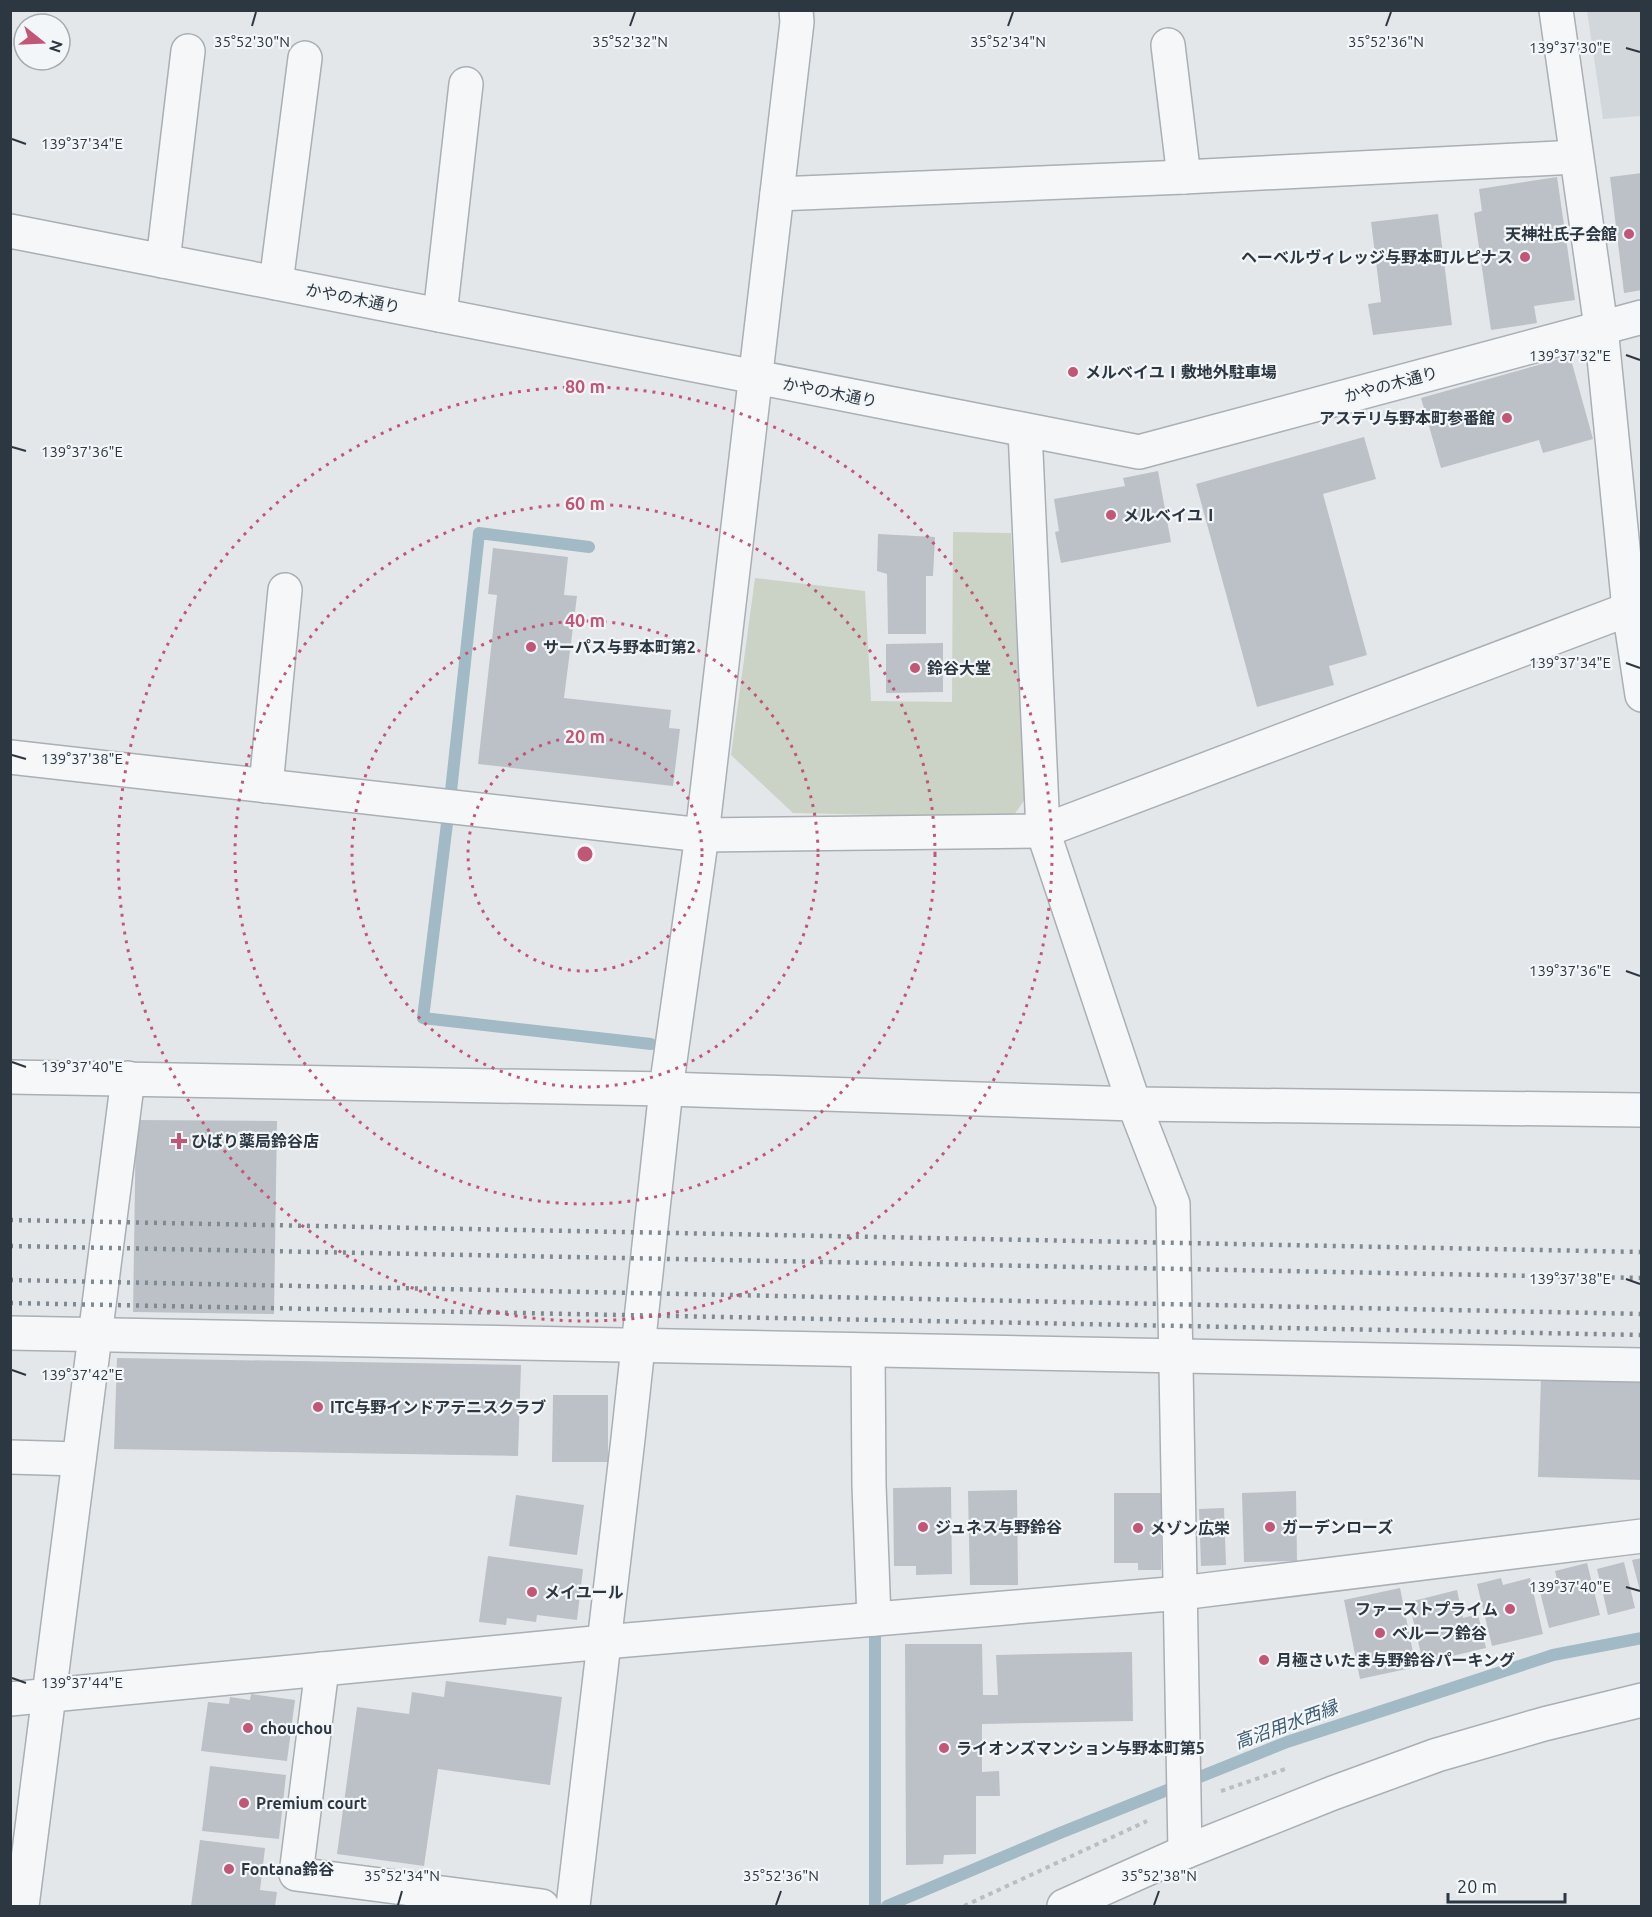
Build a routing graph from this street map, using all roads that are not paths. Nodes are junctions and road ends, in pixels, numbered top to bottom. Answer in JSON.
{"nodes":[{"id":1,"x":796,"y":10,"type":"edge"},
{"id":2,"x":1556,"y":10,"type":"edge"},
{"id":3,"x":1168,"y":45,"type":"dead end"},
{"id":4,"x":188,"y":51,"type":"dead end"},
{"id":5,"x":305,"y":58,"type":"dead end"},
{"id":6,"x":466,"y":84,"type":"dead end"},
{"id":7,"x":1576,"y":157,"type":"junction"},
{"id":8,"x":1184,"y":177,"type":"junction"},
{"id":9,"x":777,"y":194,"type":"junction"},
{"id":10,"x":10,"y":231,"type":"edge"},
{"id":11,"x":163,"y":261,"type":"junction"},
{"id":12,"x":276,"y":283,"type":"junction"},
{"id":13,"x":440,"y":315,"type":"junction"},
{"id":14,"x":1641,"y":316,"type":"edge"},
{"id":15,"x":1600,"y":327,"type":"junction"},
{"id":16,"x":755,"y":377,"type":"junction"},
{"id":17,"x":1025,"y":430,"type":"junction"},
{"id":18,"x":285,"y":590,"type":"dead end"},
{"id":19,"x":1635,"y":610,"type":"edge"},
{"id":20,"x":1641,"y":695,"type":"edge"},
{"id":21,"x":10,"y":757,"type":"edge"},
{"id":22,"x":266,"y":786,"type":"junction"},
{"id":23,"x":1043,"y":831,"type":"junction"},
{"id":24,"x":702,"y":835,"type":"junction"},
{"id":25,"x":10,"y":1077,"type":"edge"},
{"id":26,"x":128,"y":1078,"type":"junction"},
{"id":27,"x":666,"y":1089,"type":"junction"},
{"id":28,"x":1134,"y":1104,"type":"junction"},
{"id":29,"x":1641,"y":1110,"type":"edge"},
{"id":30,"x":10,"y":1333,"type":"edge"},
{"id":31,"x":95,"y":1335,"type":"junction"},
{"id":32,"x":639,"y":1346,"type":"junction"},
{"id":33,"x":868,"y":1351,"type":"junction"},
{"id":34,"x":1176,"y":1356,"type":"junction"},
{"id":35,"x":1641,"y":1365,"type":"edge"},
{"id":36,"x":10,"y":1457,"type":"edge"},
{"id":37,"x":79,"y":1459,"type":"junction"},
{"id":38,"x":1641,"y":1536,"type":"edge"},
{"id":39,"x":1180,"y":1593,"type":"junction"},
{"id":40,"x":874,"y":1619,"type":"junction"},
{"id":41,"x":604,"y":1642,"type":"junction"},
{"id":42,"x":322,"y":1669,"type":"junction"},
{"id":43,"x":49,"y":1695,"type":"junction"},
{"id":44,"x":10,"y":1698,"type":"edge"},
{"id":45,"x":1641,"y":1700,"type":"edge"},
{"id":46,"x":1185,"y":1852,"type":"junction"},
{"id":47,"x":22,"y":1906,"type":"edge"},
{"id":48,"x":542,"y":1906,"type":"edge"},
{"id":49,"x":573,"y":1906,"type":"edge"},
{"id":50,"x":1064,"y":1906,"type":"edge"}],
"edges":[{"from":1,"to":9,"type":"street"},
{"from":2,"to":7,"type":"street"},
{"from":3,"to":8,"type":"street"},
{"from":4,"to":11,"type":"street"},
{"from":5,"to":12,"type":"street"},
{"from":6,"to":13,"type":"street"},
{"from":7,"to":8,"type":"street"},
{"from":7,"to":15,"type":"street"},
{"from":8,"to":9,"type":"street"},
{"from":9,"to":16,"type":"street"},
{"from":10,"to":11,"type":"street","name":"かやの木通り"},
{"from":11,"to":12,"type":"street","name":"かやの木通り"},
{"from":12,"to":13,"type":"street","name":"かやの木通り"},
{"from":13,"to":16,"type":"street","name":"かやの木通り"},
{"from":14,"to":15,"type":"street","name":"かやの木通り"},
{"from":15,"to":17,"type":"street","name":"かやの木通り"},
{"from":15,"to":19,"type":"street"},
{"from":16,"to":17,"type":"street","name":"かやの木通り"},
{"from":16,"to":24,"type":"street"},
{"from":17,"to":23,"type":"street"},
{"from":18,"to":22,"type":"street"},
{"from":19,"to":20,"type":"street"},
{"from":19,"to":23,"type":"street"},
{"from":21,"to":22,"type":"street"},
{"from":22,"to":24,"type":"street"},
{"from":23,"to":24,"type":"street"},
{"from":23,"to":28,"type":"street"},
{"from":24,"to":27,"type":"street"},
{"from":25,"to":26,"type":"street"},
{"from":26,"to":27,"type":"street"},
{"from":26,"to":31,"type":"street"},
{"from":27,"to":28,"type":"street"},
{"from":27,"to":32,"type":"street"},
{"from":28,"to":29,"type":"street"},
{"from":28,"to":34,"type":"street"},
{"from":30,"to":31,"type":"street"},
{"from":31,"to":32,"type":"street"},
{"from":31,"to":37,"type":"street"},
{"from":32,"to":33,"type":"street"},
{"from":32,"to":41,"type":"street"},
{"from":33,"to":34,"type":"street"},
{"from":33,"to":40,"type":"street"},
{"from":34,"to":35,"type":"street"},
{"from":34,"to":39,"type":"street"},
{"from":36,"to":37,"type":"street"},
{"from":37,"to":43,"type":"street"},
{"from":38,"to":39,"type":"street"},
{"from":39,"to":40,"type":"street"},
{"from":39,"to":46,"type":"street"},
{"from":40,"to":41,"type":"street"},
{"from":41,"to":42,"type":"street"},
{"from":41,"to":49,"type":"street"},
{"from":42,"to":43,"type":"street"},
{"from":42,"to":48,"type":"street"},
{"from":43,"to":44,"type":"street"},
{"from":43,"to":47,"type":"street"},
{"from":45,"to":46,"type":"street"},
{"from":46,"to":50,"type":"street"}]}
